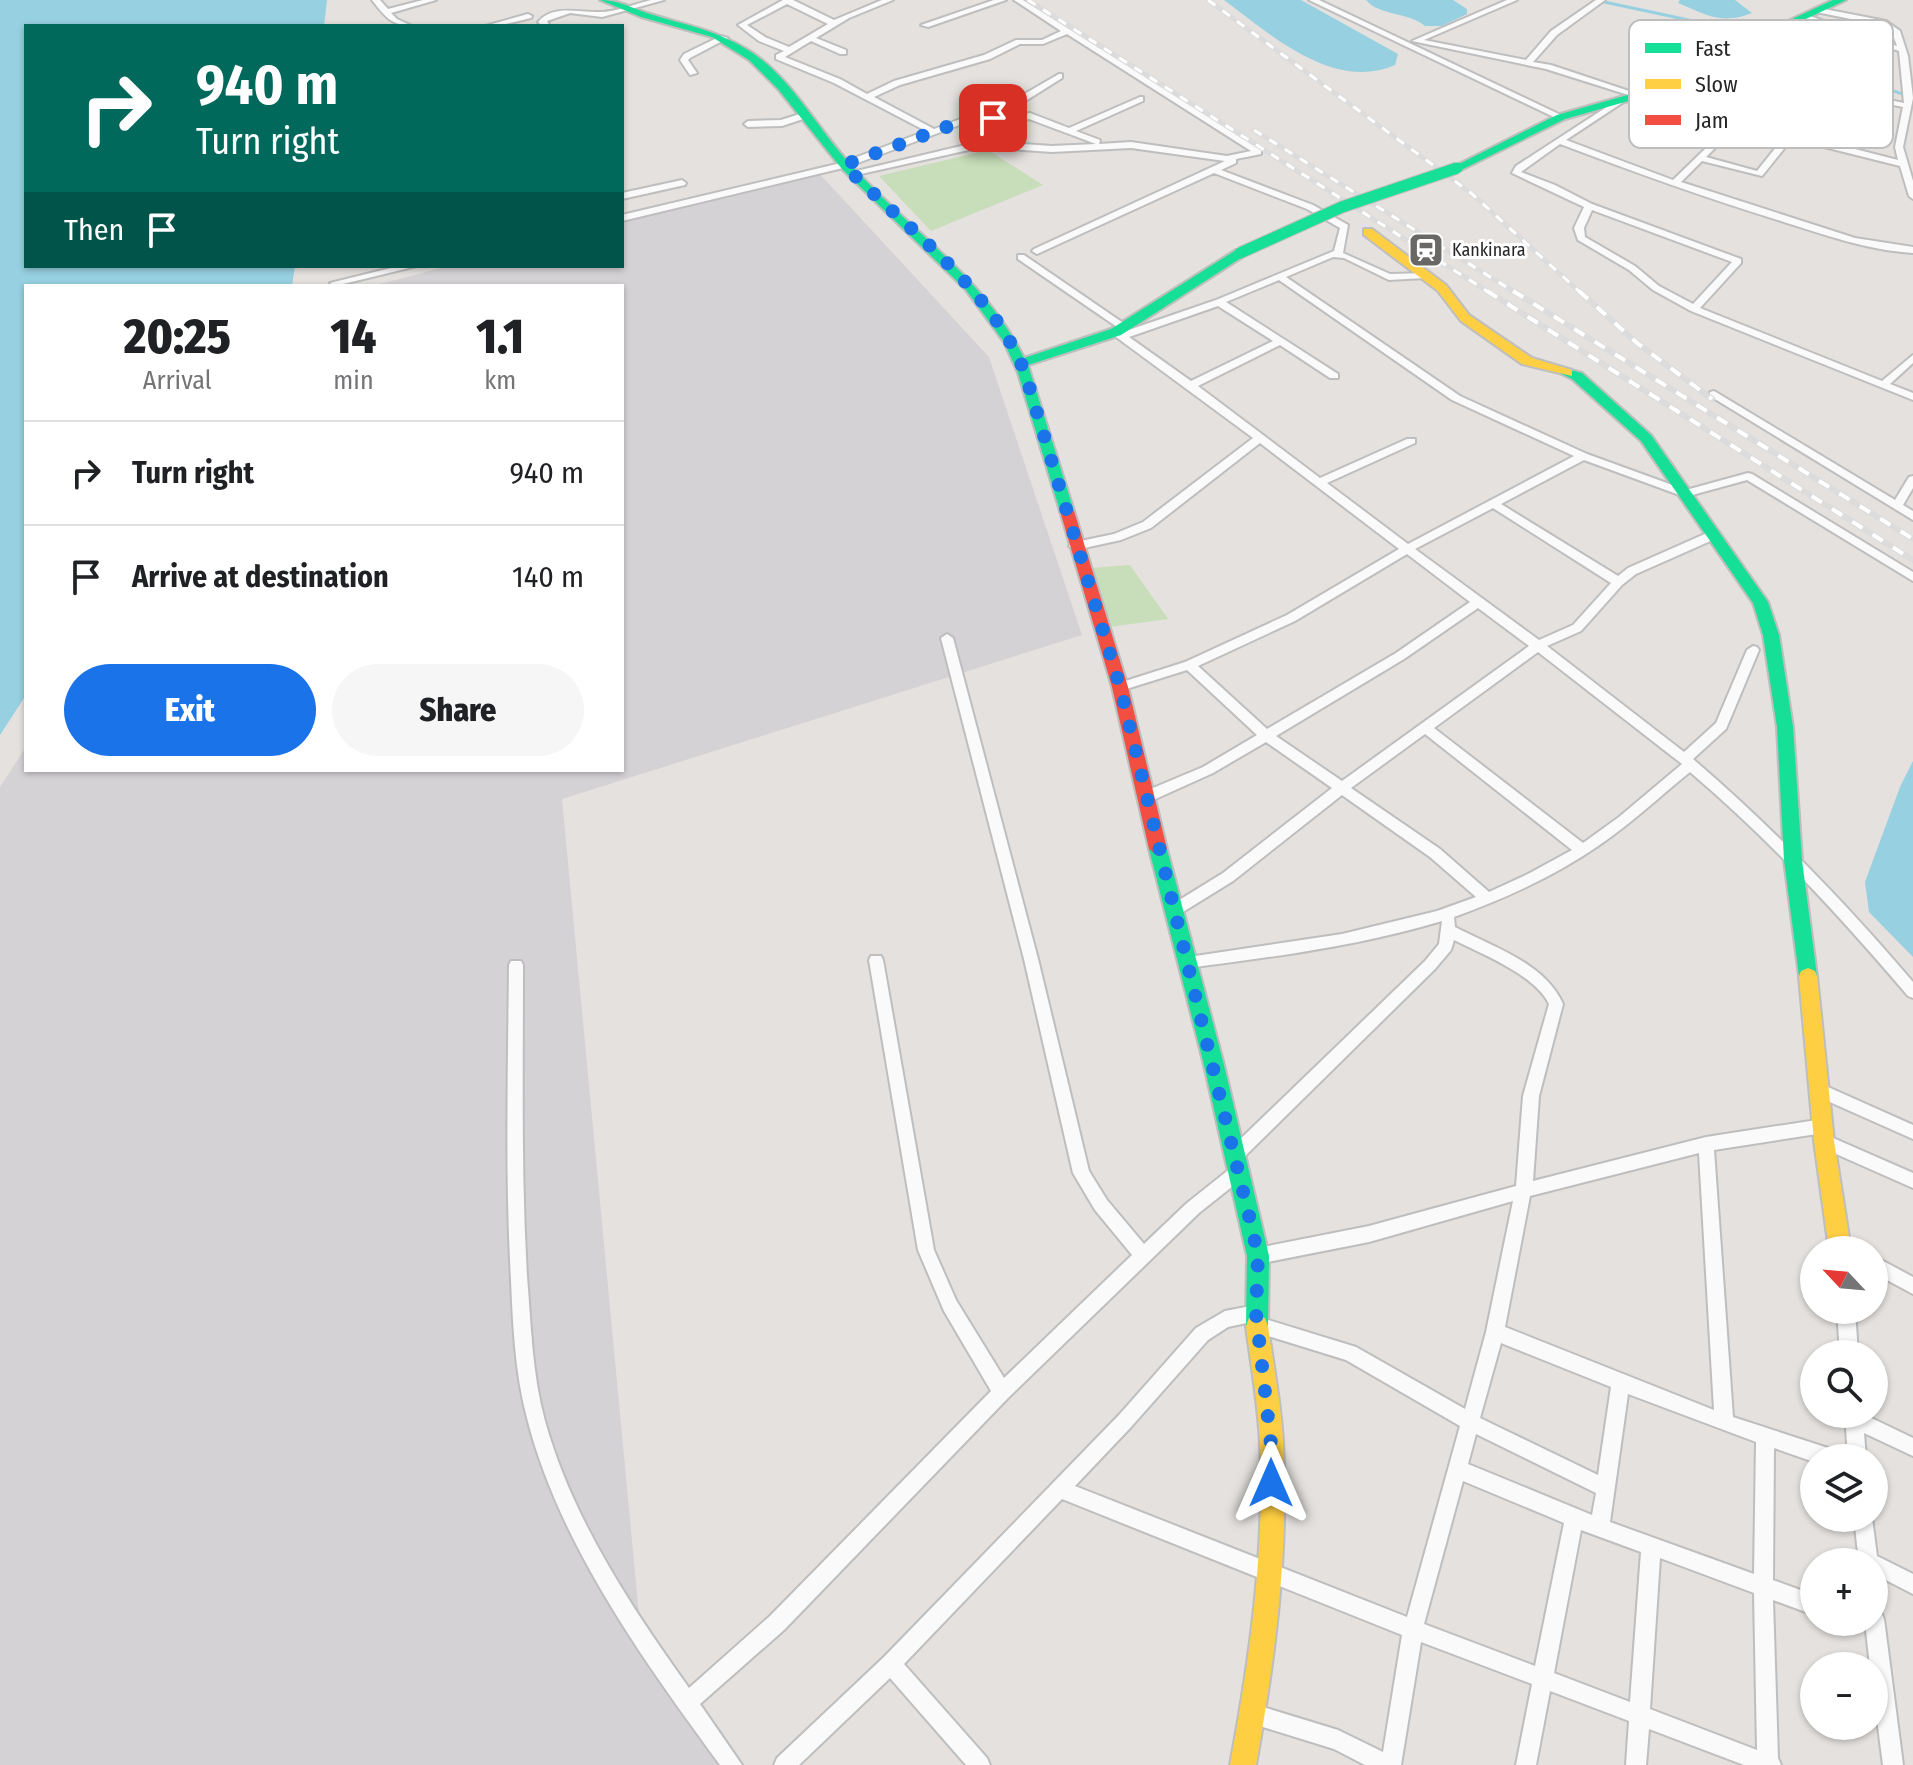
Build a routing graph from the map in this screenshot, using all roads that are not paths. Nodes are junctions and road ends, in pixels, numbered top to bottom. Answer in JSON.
{"nodes":[{"id":1,"x":408,"y":0,"type":"edge"},
{"id":2,"x":432,"y":0,"type":"edge"},
{"id":3,"x":605,"y":0,"type":"edge"},
{"id":4,"x":660,"y":0,"type":"edge"},
{"id":5,"x":769,"y":0,"type":"edge"},
{"id":6,"x":889,"y":0,"type":"edge"},
{"id":7,"x":1002,"y":0,"type":"edge"},
{"id":8,"x":1018,"y":0,"type":"edge"},
{"id":9,"x":1313,"y":0,"type":"edge"},
{"id":10,"x":1513,"y":0,"type":"edge"},
{"id":11,"x":1600,"y":1,"type":"edge"},
{"id":12,"x":785,"y":2,"type":"edge"},
{"id":13,"x":380,"y":6,"type":"edge"},
{"id":14,"x":626,"y":9,"type":"junction"},
{"id":15,"x":1816,"y":9,"type":"edge"},
{"id":16,"x":528,"y":16,"type":"dead end"},
{"id":17,"x":1795,"y":20,"type":"edge"},
{"id":18,"x":1838,"y":20,"type":"edge"},
{"id":19,"x":1864,"y":20,"type":"edge"},
{"id":20,"x":398,"y":23,"type":"junction"},
{"id":21,"x":833,"y":23,"type":"junction"},
{"id":22,"x":392,"y":24,"type":"edge"},
{"id":23,"x":401,"y":24,"type":"edge"},
{"id":24,"x":497,"y":24,"type":"edge"},
{"id":25,"x":544,"y":24,"type":"edge"},
{"id":26,"x":925,"y":25,"type":"dead end"},
{"id":27,"x":1893,"y":28,"type":"edge"},
{"id":28,"x":748,"y":31,"type":"junction"},
{"id":29,"x":1067,"y":31,"type":"junction"},
{"id":30,"x":810,"y":38,"type":"junction"},
{"id":31,"x":725,"y":39,"type":"junction"},
{"id":32,"x":1412,"y":43,"type":"junction"},
{"id":33,"x":789,"y":50,"type":"junction"},
{"id":34,"x":843,"y":52,"type":"dead end"},
{"id":35,"x":1906,"y":54,"type":"edge"},
{"id":36,"x":779,"y":57,"type":"junction"},
{"id":37,"x":755,"y":62,"type":"junction"},
{"id":38,"x":1528,"y":63,"type":"junction"},
{"id":39,"x":693,"y":73,"type":"dead end"},
{"id":40,"x":1059,"y":76,"type":"dead end"},
{"id":41,"x":1909,"y":95,"type":"edge"},
{"id":42,"x":867,"y":97,"type":"junction"},
{"id":43,"x":1627,"y":98,"type":"junction"},
{"id":44,"x":1140,"y":99,"type":"dead end"},
{"id":45,"x":984,"y":113,"type":"junction"},
{"id":46,"x":806,"y":115,"type":"junction"},
{"id":47,"x":1561,"y":117,"type":"junction"},
{"id":48,"x":748,"y":124,"type":"dead end"},
{"id":49,"x":932,"y":131,"type":"junction"},
{"id":50,"x":1067,"y":132,"type":"junction"},
{"id":51,"x":1560,"y":141,"type":"junction"},
{"id":52,"x":1109,"y":145,"type":"junction"},
{"id":53,"x":1710,"y":148,"type":"edge"},
{"id":54,"x":1780,"y":148,"type":"edge"},
{"id":55,"x":1840,"y":148,"type":"edge"},
{"id":56,"x":1239,"y":158,"type":"junction"},
{"id":57,"x":1700,"y":158,"type":"junction"},
{"id":58,"x":1904,"y":164,"type":"junction"},
{"id":59,"x":848,"y":169,"type":"junction"},
{"id":60,"x":1213,"y":170,"type":"junction"},
{"id":61,"x":682,"y":183,"type":"dead end"},
{"id":62,"x":1674,"y":184,"type":"junction"},
{"id":63,"x":624,"y":196,"type":"edge"},
{"id":64,"x":1913,"y":196,"type":"edge"},
{"id":65,"x":1589,"y":206,"type":"junction"},
{"id":66,"x":624,"y":218,"type":"edge"},
{"id":67,"x":1368,"y":232,"type":"dead end"},
{"id":68,"x":1913,"y":250,"type":"edge"},
{"id":69,"x":1037,"y":251,"type":"dead end"},
{"id":70,"x":1338,"y":254,"type":"junction"},
{"id":71,"x":1021,"y":257,"type":"dead end"},
{"id":72,"x":403,"y":268,"type":"edge"},
{"id":73,"x":1425,"y":275,"type":"junction"},
{"id":74,"x":1279,"y":276,"type":"junction"},
{"id":75,"x":335,"y":283,"type":"dead end"},
{"id":76,"x":1219,"y":302,"type":"junction"},
{"id":77,"x":1694,"y":309,"type":"junction"},
{"id":78,"x":1121,"y":332,"type":"junction"},
{"id":79,"x":1280,"y":341,"type":"junction"},
{"id":80,"x":1913,"y":358,"type":"edge"},
{"id":81,"x":1021,"y":363,"type":"junction"},
{"id":82,"x":1334,"y":376,"type":"dead end"},
{"id":83,"x":1192,"y":385,"type":"junction"},
{"id":84,"x":1883,"y":385,"type":"junction"},
{"id":85,"x":1714,"y":394,"type":"dead end"},
{"id":86,"x":1913,"y":397,"type":"edge"},
{"id":87,"x":1261,"y":437,"type":"junction"},
{"id":88,"x":1411,"y":441,"type":"dead end"},
{"id":89,"x":1583,"y":456,"type":"junction"},
{"id":90,"x":1913,"y":479,"type":"edge"},
{"id":91,"x":1320,"y":482,"type":"junction"},
{"id":92,"x":1685,"y":494,"type":"junction"},
{"id":93,"x":1492,"y":503,"type":"junction"},
{"id":94,"x":1897,"y":506,"type":"junction"},
{"id":95,"x":1913,"y":516,"type":"edge"},
{"id":96,"x":1711,"y":536,"type":"junction"},
{"id":97,"x":1075,"y":546,"type":"junction"},
{"id":98,"x":1407,"y":549,"type":"junction"},
{"id":99,"x":1913,"y":577,"type":"edge"},
{"id":100,"x":1618,"y":582,"type":"junction"},
{"id":101,"x":1478,"y":602,"type":"junction"},
{"id":102,"x":947,"y":638,"type":"dead end"},
{"id":103,"x":1539,"y":645,"type":"junction"},
{"id":104,"x":1753,"y":650,"type":"dead end"},
{"id":105,"x":1189,"y":665,"type":"junction"},
{"id":106,"x":1120,"y":687,"type":"junction"},
{"id":107,"x":1426,"y":728,"type":"junction"},
{"id":108,"x":1264,"y":734,"type":"junction"},
{"id":109,"x":1687,"y":761,"type":"junction"},
{"id":110,"x":1343,"y":787,"type":"junction"},
{"id":111,"x":1146,"y":797,"type":"junction"},
{"id":112,"x":1582,"y":850,"type":"junction"},
{"id":113,"x":1793,"y":860,"type":"junction"},
{"id":114,"x":1488,"y":900,"type":"junction"},
{"id":115,"x":1173,"y":911,"type":"junction"},
{"id":116,"x":1449,"y":923,"type":"junction"},
{"id":117,"x":876,"y":960,"type":"dead end"},
{"id":118,"x":1187,"y":962,"type":"junction"},
{"id":119,"x":516,"y":965,"type":"dead end"},
{"id":120,"x":1913,"y":992,"type":"edge"},
{"id":121,"x":1819,"y":1090,"type":"junction"},
{"id":122,"x":1913,"y":1132,"type":"edge"},
{"id":123,"x":1823,"y":1133,"type":"junction"},
{"id":124,"x":1706,"y":1144,"type":"junction"},
{"id":125,"x":1235,"y":1165,"type":"junction"},
{"id":126,"x":1913,"y":1181,"type":"edge"},
{"id":127,"x":1524,"y":1188,"type":"junction"},
{"id":128,"x":1840,"y":1236,"type":"edge"},
{"id":129,"x":1143,"y":1256,"type":"junction"},
{"id":130,"x":1258,"y":1256,"type":"junction"},
{"id":131,"x":1888,"y":1272,"type":"edge"},
{"id":132,"x":1913,"y":1286,"type":"edge"},
{"id":133,"x":1257,"y":1319,"type":"junction"},
{"id":134,"x":1495,"y":1332,"type":"junction"},
{"id":135,"x":1621,"y":1382,"type":"junction"},
{"id":136,"x":1002,"y":1392,"type":"junction"},
{"id":137,"x":1472,"y":1423,"type":"junction"},
{"id":138,"x":1724,"y":1423,"type":"junction"},
{"id":139,"x":1877,"y":1428,"type":"edge"},
{"id":140,"x":1765,"y":1436,"type":"junction"},
{"id":141,"x":1913,"y":1447,"type":"edge"},
{"id":142,"x":1800,"y":1448,"type":"edge"},
{"id":143,"x":1457,"y":1469,"type":"junction"},
{"id":144,"x":1604,"y":1487,"type":"junction"},
{"id":145,"x":1060,"y":1489,"type":"junction"},
{"id":146,"x":1574,"y":1518,"type":"junction"},
{"id":147,"x":1600,"y":1527,"type":"junction"},
{"id":148,"x":1651,"y":1546,"type":"junction"},
{"id":149,"x":1888,"y":1571,"type":"edge"},
{"id":150,"x":1268,"y":1572,"type":"junction"},
{"id":151,"x":1913,"y":1584,"type":"edge"},
{"id":152,"x":1763,"y":1586,"type":"junction"},
{"id":153,"x":1800,"y":1600,"type":"edge"},
{"id":154,"x":1413,"y":1629,"type":"junction"},
{"id":155,"x":1872,"y":1636,"type":"edge"},
{"id":156,"x":891,"y":1664,"type":"junction"},
{"id":157,"x":1541,"y":1680,"type":"junction"},
{"id":158,"x":687,"y":1703,"type":"junction"},
{"id":159,"x":1253,"y":1714,"type":"junction"},
{"id":160,"x":1639,"y":1716,"type":"junction"},
{"id":161,"x":1762,"y":1763,"type":"edge"},
{"id":162,"x":732,"y":1765,"type":"edge"},
{"id":163,"x":784,"y":1765,"type":"edge"},
{"id":164,"x":980,"y":1765,"type":"edge"},
{"id":165,"x":1243,"y":1765,"type":"edge"},
{"id":166,"x":1388,"y":1765,"type":"edge"},
{"id":167,"x":1526,"y":1765,"type":"edge"},
{"id":168,"x":1636,"y":1765,"type":"edge"},
{"id":169,"x":1893,"y":1765,"type":"edge"}],
"edges":[{"from":1,"to":13,"type":"street"},
{"from":2,"to":13,"type":"street"},
{"from":3,"to":14,"type":"main road"},
{"from":4,"to":14,"type":"street"},
{"from":5,"to":12,"type":"street"},
{"from":6,"to":21,"type":"street"},
{"from":7,"to":26,"type":"street"},
{"from":8,"to":29,"type":"street"},
{"from":9,"to":32,"type":"street"},
{"from":10,"to":32,"type":"street"},
{"from":11,"to":38,"type":"street"},
{"from":12,"to":21,"type":"street"},
{"from":12,"to":28,"type":"street"},
{"from":13,"to":20,"type":"street"},
{"from":14,"to":25,"type":"street"},
{"from":14,"to":31,"type":"main road"},
{"from":15,"to":17,"type":"main road"},
{"from":15,"to":18,"type":"street"},
{"from":15,"to":19,"type":"street"},
{"from":16,"to":24,"type":"street"},
{"from":20,"to":22,"type":"street"},
{"from":20,"to":23,"type":"street"},
{"from":21,"to":30,"type":"street"},
{"from":27,"to":35,"type":"street"},
{"from":28,"to":31,"type":"street"},
{"from":28,"to":33,"type":"street"},
{"from":29,"to":42,"type":"street"},
{"from":29,"to":56,"type":"street"},
{"from":30,"to":33,"type":"street"},
{"from":30,"to":34,"type":"street"},
{"from":31,"to":37,"type":"main road"},
{"from":31,"to":39,"type":"street"},
{"from":32,"to":38,"type":"street"},
{"from":32,"to":47,"type":"street"},
{"from":33,"to":36,"type":"street"},
{"from":35,"to":41,"type":"street"},
{"from":36,"to":37,"type":"street"},
{"from":36,"to":42,"type":"street"},
{"from":37,"to":46,"type":"main road"},
{"from":38,"to":43,"type":"street"},
{"from":40,"to":45,"type":"street"},
{"from":41,"to":58,"type":"street"},
{"from":42,"to":49,"type":"street"},
{"from":43,"to":47,"type":"main road"},
{"from":43,"to":51,"type":"street"},
{"from":44,"to":50,"type":"street"},
{"from":45,"to":49,"type":"street"},
{"from":45,"to":50,"type":"street"},
{"from":46,"to":48,"type":"street"},
{"from":46,"to":59,"type":"main road"},
{"from":47,"to":78,"type":"main road","bridge":true},
{"from":49,"to":59,"type":"street"},
{"from":50,"to":52,"type":"street"},
{"from":51,"to":62,"type":"street"},
{"from":51,"to":65,"type":"street"},
{"from":52,"to":56,"type":"street"},
{"from":52,"to":59,"type":"street"},
{"from":53,"to":57,"type":"street"},
{"from":54,"to":57,"type":"street"},
{"from":55,"to":58,"type":"street"},
{"from":56,"to":60,"type":"street"},
{"from":57,"to":62,"type":"street"},
{"from":58,"to":64,"type":"street"},
{"from":59,"to":66,"type":"street"},
{"from":59,"to":81,"type":"main road"},
{"from":60,"to":69,"type":"street"},
{"from":60,"to":70,"type":"street"},
{"from":61,"to":63,"type":"street"},
{"from":62,"to":68,"type":"street"},
{"from":65,"to":77,"type":"street"},
{"from":65,"to":77,"type":"street"},
{"from":67,"to":73,"type":"main road"},
{"from":70,"to":73,"type":"street"},
{"from":70,"to":74,"type":"street"},
{"from":71,"to":78,"type":"street"},
{"from":72,"to":75,"type":"street"},
{"from":73,"to":92,"type":"main road"},
{"from":74,"to":76,"type":"street"},
{"from":74,"to":89,"type":"street"},
{"from":76,"to":78,"type":"street"},
{"from":76,"to":79,"type":"street"},
{"from":77,"to":84,"type":"street"},
{"from":78,"to":81,"type":"main road"},
{"from":78,"to":83,"type":"street"},
{"from":79,"to":82,"type":"street"},
{"from":79,"to":83,"type":"street"},
{"from":80,"to":84,"type":"street"},
{"from":81,"to":97,"type":"main road"},
{"from":83,"to":87,"type":"street"},
{"from":84,"to":86,"type":"street"},
{"from":85,"to":94,"type":"street"},
{"from":87,"to":91,"type":"street"},
{"from":87,"to":97,"type":"street"},
{"from":88,"to":91,"type":"street"},
{"from":89,"to":92,"type":"street"},
{"from":89,"to":93,"type":"street"},
{"from":90,"to":94,"type":"street"},
{"from":91,"to":98,"type":"street"},
{"from":92,"to":96,"type":"main road"},
{"from":92,"to":99,"type":"street"},
{"from":93,"to":98,"type":"street"},
{"from":93,"to":100,"type":"street"},
{"from":94,"to":95,"type":"street"},
{"from":96,"to":100,"type":"street"},
{"from":96,"to":113,"type":"main road"},
{"from":97,"to":106,"type":"main road"},
{"from":98,"to":101,"type":"street"},
{"from":98,"to":105,"type":"street"},
{"from":100,"to":103,"type":"street"},
{"from":101,"to":103,"type":"street"},
{"from":101,"to":108,"type":"street"},
{"from":102,"to":129,"type":"street"},
{"from":103,"to":107,"type":"street"},
{"from":103,"to":109,"type":"street"},
{"from":104,"to":109,"type":"street"},
{"from":105,"to":106,"type":"street"},
{"from":105,"to":108,"type":"street"},
{"from":106,"to":111,"type":"main road"},
{"from":107,"to":110,"type":"street"},
{"from":107,"to":112,"type":"street"},
{"from":108,"to":110,"type":"street"},
{"from":108,"to":111,"type":"street"},
{"from":109,"to":112,"type":"street"},
{"from":109,"to":113,"type":"street"},
{"from":110,"to":114,"type":"street"},
{"from":110,"to":115,"type":"street"},
{"from":111,"to":115,"type":"main road"},
{"from":112,"to":114,"type":"street"},
{"from":113,"to":120,"type":"street"},
{"from":113,"to":121,"type":"main road"},
{"from":114,"to":116,"type":"street"},
{"from":115,"to":118,"type":"main road"},
{"from":116,"to":118,"type":"street"},
{"from":116,"to":125,"type":"street"},
{"from":116,"to":127,"type":"street"},
{"from":117,"to":136,"type":"street"},
{"from":118,"to":125,"type":"main road"},
{"from":119,"to":158,"type":"street"},
{"from":121,"to":122,"type":"street"},
{"from":121,"to":123,"type":"main road"},
{"from":123,"to":124,"type":"street"},
{"from":123,"to":126,"type":"street"},
{"from":123,"to":128,"type":"main road"},
{"from":124,"to":127,"type":"street"},
{"from":124,"to":138,"type":"street"},
{"from":125,"to":129,"type":"street"},
{"from":125,"to":130,"type":"main road"},
{"from":127,"to":130,"type":"street"},
{"from":127,"to":134,"type":"street"},
{"from":129,"to":136,"type":"street"},
{"from":130,"to":133,"type":"main road"},
{"from":131,"to":132,"type":"street"},
{"from":133,"to":137,"type":"street"},
{"from":133,"to":145,"type":"street"},
{"from":133,"to":150,"type":"main road"},
{"from":134,"to":135,"type":"street"},
{"from":134,"to":137,"type":"street"},
{"from":135,"to":138,"type":"street"},
{"from":135,"to":144,"type":"street"},
{"from":136,"to":158,"type":"street"},
{"from":137,"to":143,"type":"street"},
{"from":137,"to":144,"type":"street"},
{"from":138,"to":140,"type":"street"},
{"from":139,"to":141,"type":"street"},
{"from":140,"to":142,"type":"street"},
{"from":140,"to":152,"type":"street"},
{"from":143,"to":146,"type":"street"},
{"from":143,"to":154,"type":"street"},
{"from":144,"to":147,"type":"street"},
{"from":145,"to":150,"type":"street"},
{"from":145,"to":156,"type":"street"},
{"from":146,"to":147,"type":"street"},
{"from":146,"to":157,"type":"street"},
{"from":147,"to":148,"type":"street"},
{"from":148,"to":152,"type":"street"},
{"from":148,"to":160,"type":"street"},
{"from":149,"to":151,"type":"street"},
{"from":150,"to":154,"type":"street"},
{"from":150,"to":159,"type":"main road"},
{"from":152,"to":153,"type":"street"},
{"from":152,"to":161,"type":"street"},
{"from":154,"to":157,"type":"street"},
{"from":154,"to":166,"type":"street"},
{"from":155,"to":169,"type":"street"},
{"from":156,"to":163,"type":"street"},
{"from":156,"to":164,"type":"street"},
{"from":157,"to":160,"type":"street"},
{"from":157,"to":167,"type":"street"},
{"from":158,"to":162,"type":"street"},
{"from":159,"to":165,"type":"main road"},
{"from":159,"to":166,"type":"street"},
{"from":160,"to":161,"type":"street"},
{"from":160,"to":168,"type":"street"}]}
